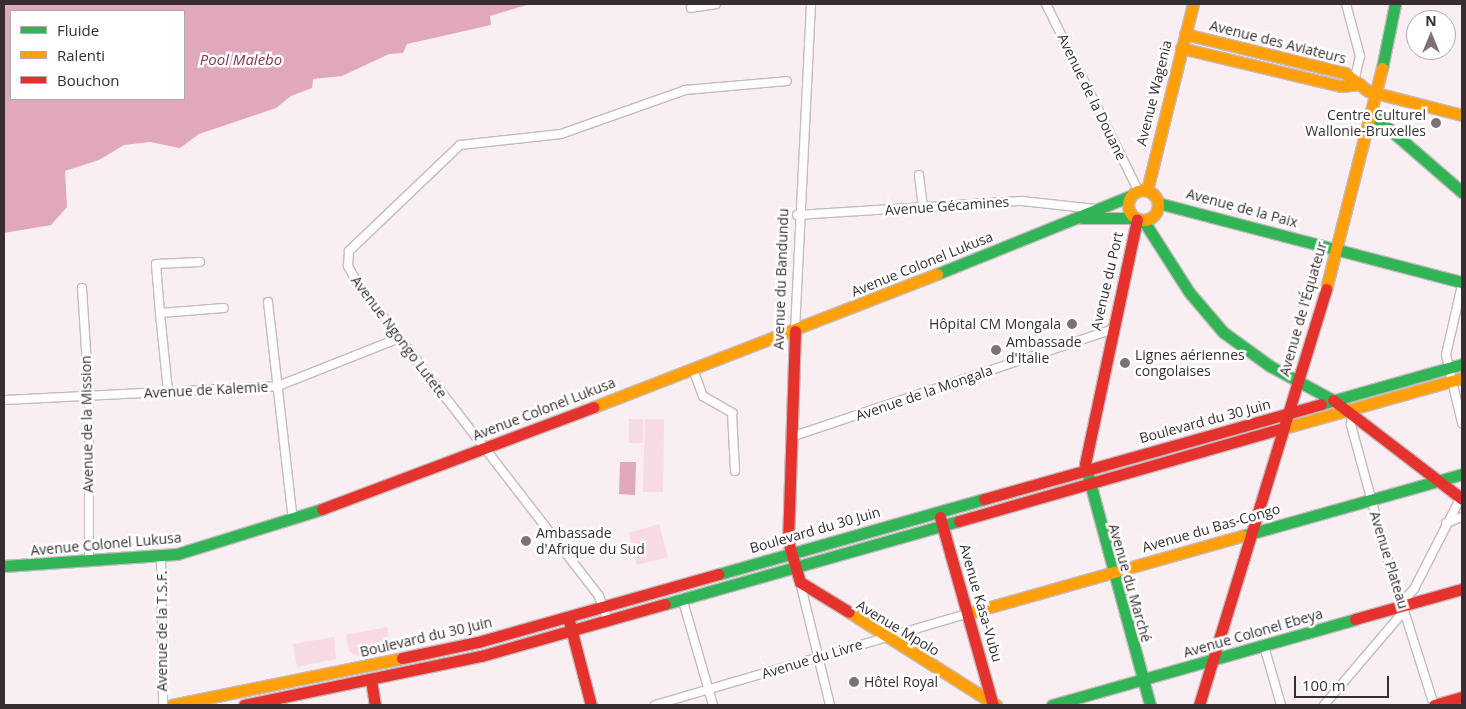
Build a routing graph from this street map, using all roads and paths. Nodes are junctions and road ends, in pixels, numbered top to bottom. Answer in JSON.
{"nodes":[{"id":1,"x":716,"y":4,"type":"edge"},
{"id":2,"x":811,"y":4,"type":"edge"},
{"id":3,"x":1046,"y":4,"type":"edge"},
{"id":4,"x":1193,"y":4,"type":"edge"},
{"id":5,"x":1346,"y":4,"type":"edge"},
{"id":6,"x":1396,"y":4,"type":"edge"},
{"id":7,"x":691,"y":8,"type":"dead end"},
{"id":8,"x":1185,"y":34,"type":"junction"},
{"id":9,"x":1181,"y":48,"type":"junction"},
{"id":10,"x":1358,"y":80,"type":"junction"},
{"id":11,"x":787,"y":81,"type":"dead end"},
{"id":12,"x":1378,"y":93,"type":"junction"},
{"id":13,"x":1373,"y":115,"type":"junction"},
{"id":14,"x":1462,"y":115,"type":"edge"},
{"id":15,"x":919,"y":175,"type":"dead end"},
{"id":16,"x":1138,"y":192,"type":"junction"},
{"id":17,"x":1462,"y":192,"type":"edge"},
{"id":18,"x":1158,"y":203,"type":"junction"},
{"id":19,"x":923,"y":209,"type":"junction"},
{"id":20,"x":1096,"y":209,"type":"junction"},
{"id":21,"x":798,"y":215,"type":"junction"},
{"id":22,"x":1080,"y":218,"type":"junction"},
{"id":23,"x":1139,"y":219,"type":"junction"},
{"id":24,"x":1335,"y":250,"type":"junction"},
{"id":25,"x":200,"y":262,"type":"dead end"},
{"id":26,"x":1462,"y":284,"type":"edge"},
{"id":27,"x":82,"y":288,"type":"dead end"},
{"id":28,"x":268,"y":302,"type":"dead end"},
{"id":29,"x":224,"y":308,"type":"dead end"},
{"id":30,"x":160,"y":313,"type":"junction"},
{"id":31,"x":1110,"y":330,"type":"junction"},
{"id":32,"x":794,"y":331,"type":"junction"},
{"id":33,"x":399,"y":338,"type":"junction"},
{"id":34,"x":1462,"y":364,"type":"edge"},
{"id":35,"x":1448,"y":368,"type":"junction"},
{"id":36,"x":693,"y":369,"type":"junction"},
{"id":37,"x":1299,"y":378,"type":"junction"},
{"id":38,"x":1462,"y":378,"type":"edge"},
{"id":39,"x":1451,"y":381,"type":"junction"},
{"id":40,"x":278,"y":386,"type":"junction"},
{"id":41,"x":168,"y":391,"type":"junction"},
{"id":42,"x":88,"y":396,"type":"junction"},
{"id":43,"x":4,"y":400,"type":"edge"},
{"id":44,"x":1333,"y":400,"type":"junction"},
{"id":45,"x":1352,"y":412,"type":"junction"},
{"id":46,"x":1290,"y":413,"type":"junction"},
{"id":47,"x":1462,"y":423,"type":"edge"},
{"id":48,"x":1286,"y":429,"type":"junction"},
{"id":49,"x":794,"y":436,"type":"junction"},
{"id":50,"x":482,"y":448,"type":"junction"},
{"id":51,"x":1084,"y":468,"type":"junction"},
{"id":52,"x":735,"y":471,"type":"dead end"},
{"id":53,"x":1462,"y":474,"type":"edge"},
{"id":54,"x":1438,"y":480,"type":"junction"},
{"id":55,"x":1087,"y":482,"type":"junction"},
{"id":56,"x":1462,"y":497,"type":"edge"},
{"id":57,"x":1371,"y":499,"type":"junction"},
{"id":58,"x":938,"y":510,"type":"junction"},
{"id":59,"x":1462,"y":517,"type":"edge"},
{"id":60,"x":293,"y":520,"type":"junction"},
{"id":61,"x":1446,"y":523,"type":"junction"},
{"id":62,"x":942,"y":524,"type":"junction"},
{"id":63,"x":1254,"y":531,"type":"junction"},
{"id":64,"x":789,"y":554,"type":"junction"},
{"id":65,"x":162,"y":556,"type":"junction"},
{"id":66,"x":88,"y":561,"type":"junction"},
{"id":67,"x":4,"y":566,"type":"edge"},
{"id":68,"x":792,"y":567,"type":"junction"},
{"id":69,"x":1113,"y":572,"type":"junction"},
{"id":70,"x":800,"y":582,"type":"junction"},
{"id":71,"x":1462,"y":589,"type":"edge"},
{"id":72,"x":682,"y":598,"type":"junction"},
{"id":73,"x":604,"y":606,"type":"junction"},
{"id":74,"x":1403,"y":606,"type":"junction"},
{"id":75,"x":969,"y":613,"type":"junction"},
{"id":76,"x":568,"y":617,"type":"junction"},
{"id":77,"x":608,"y":620,"type":"junction"},
{"id":78,"x":572,"y":630,"type":"junction"},
{"id":79,"x":885,"y":639,"type":"junction"},
{"id":80,"x":1264,"y":646,"type":"junction"},
{"id":81,"x":816,"y":657,"type":"junction"},
{"id":82,"x":1213,"y":661,"type":"junction"},
{"id":83,"x":371,"y":680,"type":"junction"},
{"id":84,"x":1142,"y":681,"type":"junction"},
{"id":85,"x":710,"y":690,"type":"junction"},
{"id":86,"x":1462,"y":697,"type":"edge"},
{"id":87,"x":994,"y":704,"type":"edge"},
{"id":88,"x":162,"y":705,"type":"edge"},
{"id":89,"x":172,"y":705,"type":"edge"},
{"id":90,"x":244,"y":705,"type":"edge"},
{"id":91,"x":375,"y":705,"type":"edge"},
{"id":92,"x":591,"y":705,"type":"edge"},
{"id":93,"x":655,"y":705,"type":"edge"},
{"id":94,"x":713,"y":705,"type":"edge"},
{"id":95,"x":830,"y":705,"type":"edge"},
{"id":96,"x":1052,"y":705,"type":"edge"},
{"id":97,"x":1150,"y":705,"type":"edge"},
{"id":98,"x":1199,"y":705,"type":"edge"},
{"id":99,"x":1281,"y":705,"type":"edge"},
{"id":100,"x":1324,"y":705,"type":"edge"},
{"id":101,"x":1434,"y":705,"type":"edge"}],
"edges":[{"from":1,"to":7,"type":"street"},
{"from":2,"to":21,"type":"street","name":"Avenue du Bandundu"},
{"from":3,"to":16,"type":"street","name":"Avenue de la Douane"},
{"from":4,"to":8,"type":"main road","name":"Avenue Wagenia"},
{"from":5,"to":10,"type":"street"},
{"from":6,"to":12,"type":"main road","name":"Avenue de l'Équateur"},
{"from":8,"to":9,"type":"main road","name":"Avenue Wagenia"},
{"from":8,"to":10,"type":"main road","name":"Avenue des Aviateurs"},
{"from":9,"to":10,"type":"main road","name":"Avenue des Aviateurs"},
{"from":9,"to":16,"type":"main road","name":"Avenue Wagenia"},
{"from":10,"to":12,"type":"main road","name":"Avenue des Aviateurs"},
{"from":11,"to":33,"type":"street","name":"Avenue Ngongo Lutete"},
{"from":12,"to":13,"type":"main road","name":"Avenue de l'Équateur"},
{"from":12,"to":14,"type":"main road","name":"Avenue des Aviateurs"},
{"from":13,"to":17,"type":"main road"},
{"from":13,"to":24,"type":"main road","name":"Avenue de l'Équateur"},
{"from":15,"to":19,"type":"street"},
{"from":16,"to":18,"type":"main road"},
{"from":16,"to":20,"type":"main road","name":"Avenue Colonel Lukusa"},
{"from":16,"to":23,"type":"main road"},
{"from":18,"to":23,"type":"main road"},
{"from":18,"to":24,"type":"main road","name":"Avenue de la Paix"},
{"from":19,"to":20,"type":"street","name":"Avenue Gécamines"},
{"from":19,"to":21,"type":"street","name":"Avenue Gécamines"},
{"from":20,"to":22,"type":"main road","name":"Avenue Colonel Lukusa"},
{"from":21,"to":32,"type":"street","name":"Avenue du Bandundu"},
{"from":22,"to":23,"type":"main road","name":"Avenue Colonel Lukusa"},
{"from":22,"to":32,"type":"main road","name":"Avenue Colonel Lukusa"},
{"from":23,"to":31,"type":"main road","name":"Avenue du Port"},
{"from":23,"to":37,"type":"main road"},
{"from":24,"to":26,"type":"main road","name":"Avenue de la Paix"},
{"from":24,"to":37,"type":"main road","name":"Avenue de l'Équateur"},
{"from":25,"to":30,"type":"street"},
{"from":26,"to":35,"type":"street"},
{"from":27,"to":42,"type":"street","name":"Avenue de la Mission"},
{"from":28,"to":40,"type":"street"},
{"from":29,"to":30,"type":"street"},
{"from":30,"to":41,"type":"street"},
{"from":31,"to":49,"type":"street","name":"Avenue de la Mongala"},
{"from":31,"to":51,"type":"main road","name":"Avenue du Port"},
{"from":32,"to":36,"type":"main road","name":"Avenue Colonel Lukusa"},
{"from":32,"to":49,"type":"main road","name":"Avenue du Bandundu"},
{"from":33,"to":40,"type":"street","name":"Avenue de Kalemie"},
{"from":33,"to":50,"type":"street","name":"Avenue Ngongo Lutete"},
{"from":34,"to":35,"type":"main road","name":"Boulevard du 30 Juin"},
{"from":35,"to":39,"type":"street"},
{"from":35,"to":44,"type":"main road","name":"Boulevard du 30 Juin"},
{"from":36,"to":50,"type":"main road","name":"Avenue Colonel Lukusa"},
{"from":36,"to":52,"type":"street"},
{"from":37,"to":44,"type":"main road"},
{"from":37,"to":46,"type":"main road","name":"Avenue de l'Équateur"},
{"from":38,"to":39,"type":"main road","name":"Boulevard du 30 Juin"},
{"from":39,"to":45,"type":"main road","name":"Boulevard du 30 Juin"},
{"from":39,"to":47,"type":"street"},
{"from":40,"to":41,"type":"street","name":"Avenue de Kalemie"},
{"from":40,"to":60,"type":"street"},
{"from":41,"to":42,"type":"street","name":"Avenue de Kalemie"},
{"from":42,"to":43,"type":"street","name":"Avenue de Kalemie"},
{"from":42,"to":66,"type":"street","name":"Avenue de la Mission"},
{"from":44,"to":45,"type":"main road"},
{"from":44,"to":46,"type":"main road","name":"Boulevard du 30 Juin"},
{"from":45,"to":48,"type":"main road","name":"Boulevard du 30 Juin"},
{"from":45,"to":54,"type":"main road"},
{"from":45,"to":57,"type":"street","name":"Avenue Plateau"},
{"from":46,"to":48,"type":"main road","name":"Avenue de l'Équateur"},
{"from":46,"to":51,"type":"main road","name":"Boulevard du 30 Juin"},
{"from":48,"to":55,"type":"main road","name":"Boulevard du 30 Juin"},
{"from":48,"to":63,"type":"main road","name":"Avenue de l'Équateur"},
{"from":49,"to":64,"type":"main road","name":"Avenue du Bandundu"},
{"from":50,"to":60,"type":"main road","name":"Avenue Colonel Lukusa"},
{"from":50,"to":73,"type":"street","name":"Avenue Ngongo Lutete"},
{"from":51,"to":55,"type":"main road","name":"Avenue du Marché"},
{"from":51,"to":58,"type":"main road","name":"Boulevard du 30 Juin"},
{"from":53,"to":54,"type":"main road","name":"Avenue du Bas-Congo"},
{"from":54,"to":56,"type":"main road"},
{"from":54,"to":57,"type":"main road","name":"Avenue du Bas-Congo"},
{"from":55,"to":62,"type":"main road","name":"Boulevard du 30 Juin"},
{"from":55,"to":69,"type":"main road","name":"Avenue du Marché"},
{"from":56,"to":61,"type":"street"},
{"from":57,"to":63,"type":"main road","name":"Avenue du Bas-Congo"},
{"from":57,"to":74,"type":"street","name":"Avenue Plateau"},
{"from":58,"to":62,"type":"main road","name":"Avenue Kasa-Vubu"},
{"from":58,"to":64,"type":"main road","name":"Boulevard du 30 Juin"},
{"from":59,"to":61,"type":"street"},
{"from":60,"to":65,"type":"main road","name":"Avenue Colonel Lukusa"},
{"from":61,"to":74,"type":"street"},
{"from":62,"to":68,"type":"main road","name":"Boulevard du 30 Juin"},
{"from":62,"to":75,"type":"main road","name":"Avenue Kasa-Vubu"},
{"from":63,"to":69,"type":"main road","name":"Avenue du Bas-Congo"},
{"from":63,"to":82,"type":"main road","name":"Avenue de l'Équateur"},
{"from":64,"to":68,"type":"main road","name":"Avenue du Bandundu"},
{"from":64,"to":73,"type":"main road","name":"Boulevard du 30 Juin"},
{"from":65,"to":66,"type":"main road","name":"Avenue Colonel Lukusa"},
{"from":65,"to":88,"type":"street","name":"Avenue de la T.S.F."},
{"from":66,"to":67,"type":"main road","name":"Avenue Colonel Lukusa"},
{"from":68,"to":70,"type":"main road","name":"Avenue Mpolo"},
{"from":68,"to":72,"type":"main road","name":"Boulevard du 30 Juin"},
{"from":69,"to":75,"type":"main road","name":"Avenue du Bas-Congo"},
{"from":69,"to":84,"type":"main road","name":"Avenue du Marché"},
{"from":70,"to":79,"type":"main road","name":"Avenue Mpolo"},
{"from":70,"to":81,"type":"street"},
{"from":71,"to":74,"type":"main road","name":"Avenue Colonel Ebeya"},
{"from":72,"to":77,"type":"main road","name":"Boulevard du 30 Juin"},
{"from":72,"to":85,"type":"street"},
{"from":73,"to":76,"type":"main road","name":"Boulevard du 30 Juin"},
{"from":73,"to":77,"type":"street","name":"Avenue Ngongo Lutete"},
{"from":74,"to":80,"type":"main road","name":"Avenue Colonel Ebeya"},
{"from":74,"to":100,"type":"street"},
{"from":74,"to":101,"type":"street","name":"Avenue Plateau"},
{"from":75,"to":79,"type":"street","name":"Avenue du Livre"},
{"from":75,"to":87,"type":"main road","name":"Avenue Kasa-Vubu"},
{"from":76,"to":78,"type":"main road"},
{"from":76,"to":89,"type":"main road","name":"Boulevard du 30 Juin"},
{"from":77,"to":78,"type":"main road","name":"Boulevard du 30 Juin"},
{"from":78,"to":83,"type":"main road","name":"Boulevard du 30 Juin"},
{"from":78,"to":92,"type":"main road"},
{"from":79,"to":81,"type":"street","name":"Avenue du Livre"},
{"from":79,"to":87,"type":"main road","name":"Avenue Mpolo"},
{"from":80,"to":82,"type":"main road","name":"Avenue Colonel Ebeya"},
{"from":80,"to":99,"type":"street"},
{"from":81,"to":85,"type":"street","name":"Avenue du Livre"},
{"from":81,"to":95,"type":"street"},
{"from":82,"to":84,"type":"main road","name":"Avenue Colonel Ebeya"},
{"from":82,"to":98,"type":"main road","name":"Avenue de l'Équateur"},
{"from":83,"to":90,"type":"main road","name":"Boulevard du 30 Juin"},
{"from":83,"to":91,"type":"main road"},
{"from":84,"to":96,"type":"main road","name":"Avenue Colonel Ebeya"},
{"from":84,"to":97,"type":"main road","name":"Avenue du Marché"},
{"from":85,"to":93,"type":"street","name":"Avenue du Livre"},
{"from":85,"to":94,"type":"street"},
{"from":86,"to":101,"type":"main road"}]}
